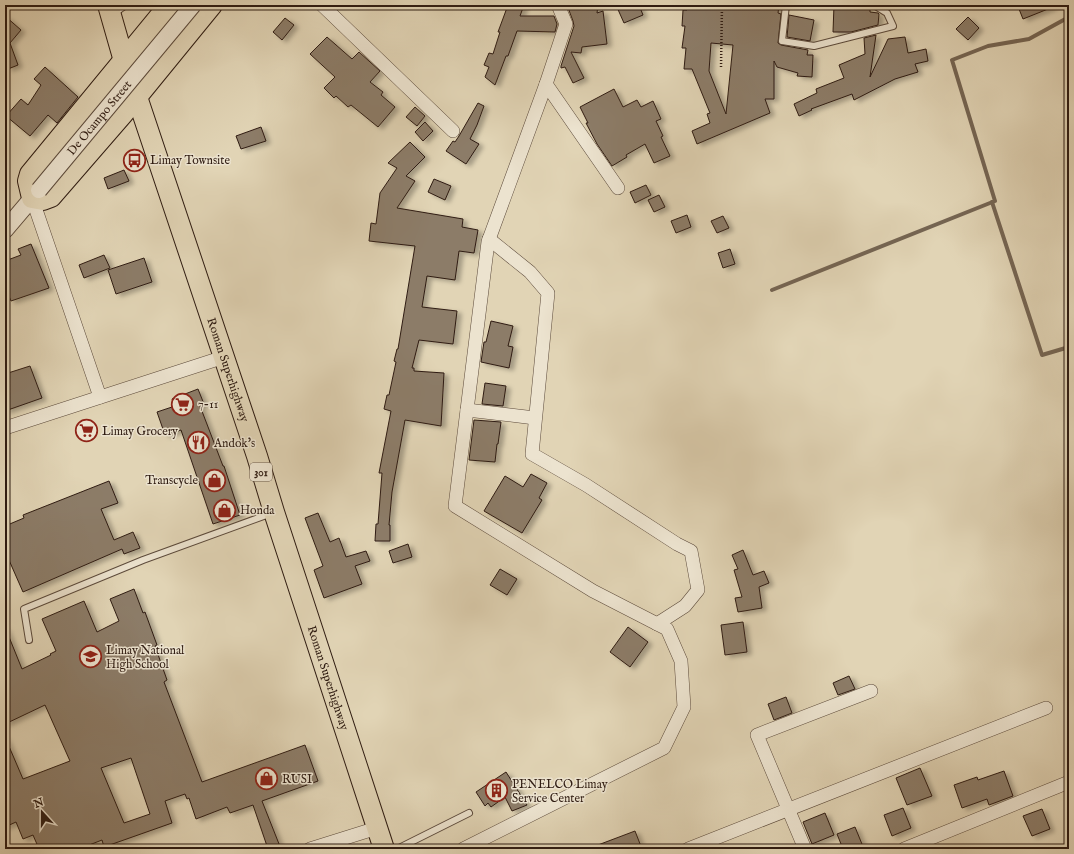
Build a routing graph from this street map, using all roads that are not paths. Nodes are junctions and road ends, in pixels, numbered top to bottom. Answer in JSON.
{"nodes":[{"id":1,"x":169,"y":5,"type":"edge"},
{"id":2,"x":193,"y":5,"type":"edge"},
{"id":3,"x":212,"y":5,"type":"edge"},
{"id":4,"x":322,"y":5,"type":"edge"},
{"id":5,"x":558,"y":5,"type":"edge"},
{"id":6,"x":786,"y":5,"type":"edge"},
{"id":7,"x":874,"y":5,"type":"edge"},
{"id":8,"x":115,"y":8,"type":"edge"},
{"id":9,"x":124,"y":61,"type":"junction"},
{"id":10,"x":546,"y":84,"type":"junction"},
{"id":11,"x":137,"y":97,"type":"junction"},
{"id":12,"x":453,"y":131,"type":"dead end"},
{"id":13,"x":618,"y":188,"type":"dead end"},
{"id":14,"x":36,"y":194,"type":"junction"},
{"id":15,"x":5,"y":230,"type":"edge"},
{"id":16,"x":489,"y":239,"type":"junction"},
{"id":17,"x":224,"y":357,"type":"junction"},
{"id":18,"x":100,"y":398,"type":"junction"},
{"id":19,"x":467,"y":410,"type":"junction"},
{"id":20,"x":535,"y":418,"type":"junction"},
{"id":21,"x":5,"y":428,"type":"edge"},
{"id":22,"x":274,"y":512,"type":"junction"},
{"id":23,"x":658,"y":624,"type":"junction"},
{"id":24,"x":29,"y":640,"type":"dead end"},
{"id":25,"x":871,"y":691,"type":"dead end"},
{"id":26,"x":1046,"y":708,"type":"dead end"},
{"id":27,"x":1069,"y":782,"type":"edge"},
{"id":28,"x":788,"y":809,"type":"junction"},
{"id":29,"x":470,"y":813,"type":"dead end"},
{"id":30,"x":377,"y":828,"type":"junction"},
{"id":31,"x":484,"y":845,"type":"edge"},
{"id":32,"x":310,"y":849,"type":"edge"},
{"id":33,"x":384,"y":849,"type":"edge"},
{"id":34,"x":397,"y":849,"type":"edge"},
{"id":35,"x":464,"y":849,"type":"edge"},
{"id":36,"x":688,"y":849,"type":"edge"},
{"id":37,"x":805,"y":849,"type":"edge"},
{"id":38,"x":904,"y":849,"type":"edge"}],
"edges":[{"from":1,"to":9,"type":"main road"},
{"from":2,"to":14,"type":"street","name":"De Ocampo Street","bridge":true},
{"from":3,"to":11,"type":"main road"},
{"from":4,"to":12,"type":"street"},
{"from":5,"to":10,"type":"street"},
{"from":6,"to":7,"type":"lane"},
{"from":8,"to":9,"type":"main road","name":"Roman Superhighway","number":"301"},
{"from":9,"to":11,"type":"main road","name":"Roman Superhighway","number":"301"},
{"from":9,"to":14,"type":"main road"},
{"from":10,"to":13,"type":"street"},
{"from":10,"to":16,"type":"street"},
{"from":11,"to":14,"type":"main road"},
{"from":11,"to":17,"type":"main road","name":"Roman Superhighway","number":"301"},
{"from":14,"to":15,"type":"street","name":"De Ocampo Street"},
{"from":14,"to":18,"type":"street"},
{"from":16,"to":19,"type":"street"},
{"from":16,"to":20,"type":"street"},
{"from":17,"to":18,"type":"street"},
{"from":17,"to":22,"type":"main road","name":"Roman Superhighway","number":"301"},
{"from":18,"to":21,"type":"street"},
{"from":19,"to":20,"type":"street"},
{"from":19,"to":23,"type":"street"},
{"from":20,"to":23,"type":"street"},
{"from":22,"to":24,"type":"lane"},
{"from":22,"to":30,"type":"main road","name":"Roman Superhighway","number":"301"},
{"from":23,"to":31,"type":"street"},
{"from":25,"to":28,"type":"street"},
{"from":26,"to":28,"type":"street"},
{"from":27,"to":38,"type":"street"},
{"from":28,"to":36,"type":"street"},
{"from":28,"to":37,"type":"street"},
{"from":29,"to":34,"type":"lane"},
{"from":30,"to":32,"type":"street"},
{"from":30,"to":33,"type":"main road","name":"Roman Superhighway","number":"301"},
{"from":31,"to":35,"type":"street"}]}
